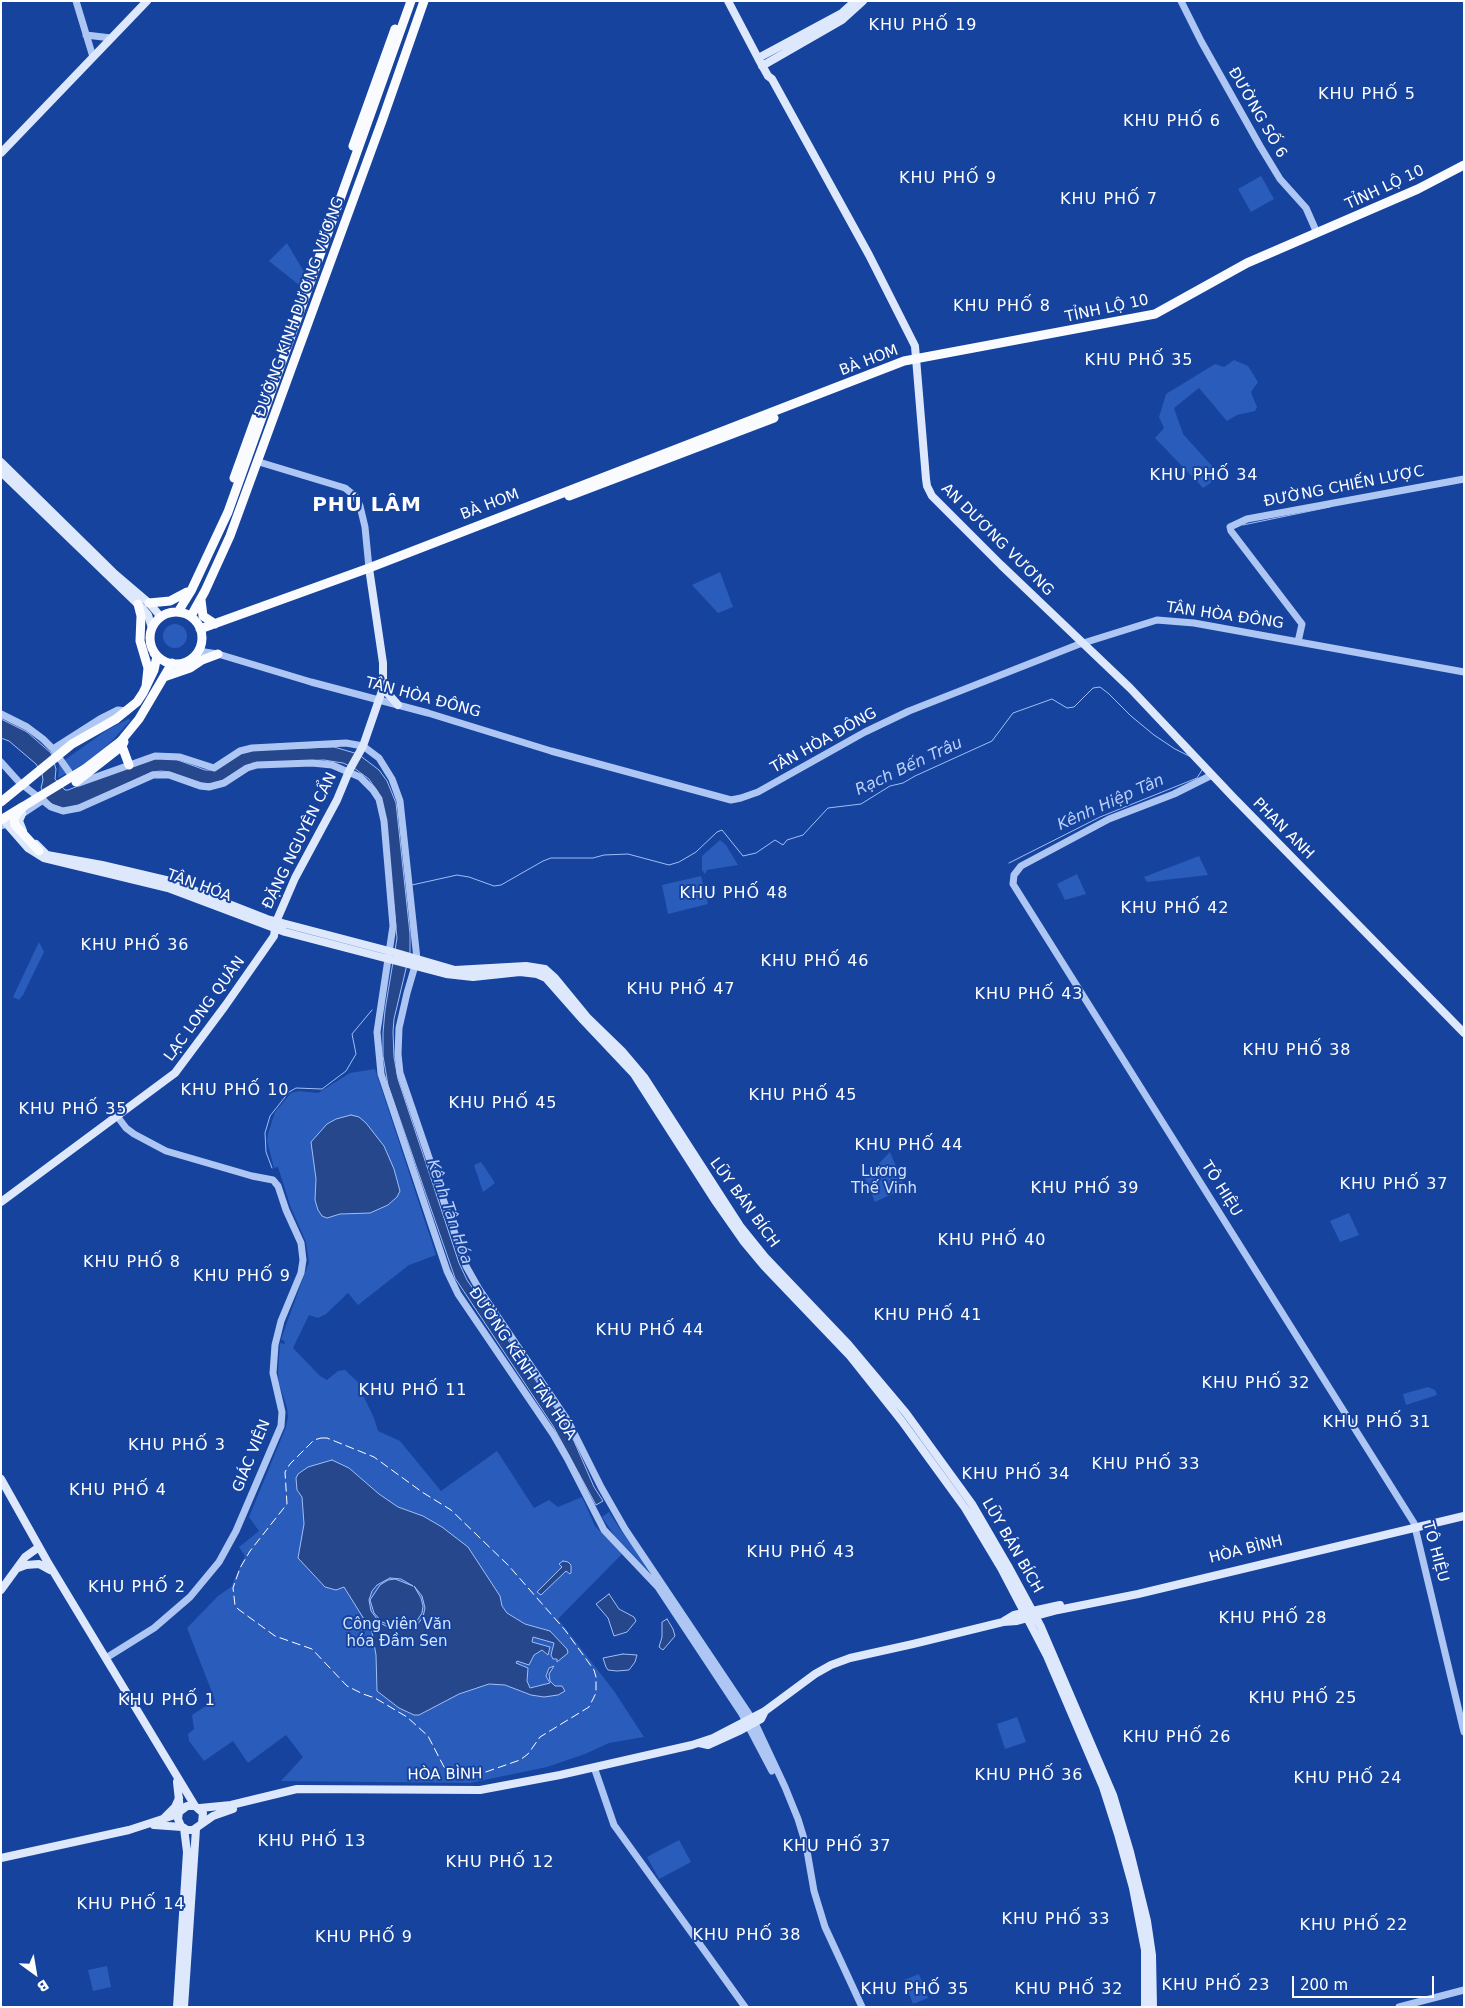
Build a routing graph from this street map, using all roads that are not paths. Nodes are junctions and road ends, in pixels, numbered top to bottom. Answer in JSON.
{"nodes":[{"id":1,"x":76,"y":1,"type":"edge"},
{"id":2,"x":405,"y":1,"type":"edge"},
{"id":3,"x":411,"y":1,"type":"edge"},
{"id":4,"x":419,"y":1,"type":"edge"},
{"id":5,"x":424,"y":1,"type":"edge"},
{"id":6,"x":728,"y":1,"type":"edge"},
{"id":7,"x":854,"y":1,"type":"edge"},
{"id":8,"x":864,"y":1,"type":"edge"},
{"id":9,"x":1181,"y":1,"type":"edge"},
{"id":10,"x":146,"y":2,"type":"edge"},
{"id":11,"x":86,"y":35,"type":"junction"},
{"id":12,"x":112,"y":38,"type":"junction"},
{"id":13,"x":93,"y":57,"type":"junction"},
{"id":14,"x":762,"y":61,"type":"junction"},
{"id":15,"x":1,"y":153,"type":"edge"},
{"id":16,"x":1464,"y":165,"type":"edge"},
{"id":17,"x":342,"y":225,"type":"junction"},
{"id":18,"x":1317,"y":233,"type":"junction"},
{"id":19,"x":916,"y":360,"type":"junction"},
{"id":20,"x":250,"y":459,"type":"junction"},
{"id":21,"x":1,"y":462,"type":"edge"},
{"id":22,"x":1,"y":472,"type":"edge"},
{"id":23,"x":1464,"y":478,"type":"edge"},
{"id":24,"x":369,"y":570,"type":"junction"},
{"id":25,"x":187,"y":592,"type":"junction"},
{"id":26,"x":201,"y":600,"type":"junction"},
{"id":27,"x":149,"y":603,"type":"junction"},
{"id":28,"x":138,"y":604,"type":"junction"},
{"id":29,"x":182,"y":614,"type":"junction"},
{"id":30,"x":161,"y":617,"type":"junction"},
{"id":31,"x":215,"y":624,"type":"junction"},
{"id":32,"x":152,"y":628,"type":"junction"},
{"id":33,"x":200,"y":632,"type":"junction"},
{"id":34,"x":1298,"y":642,"type":"junction"},
{"id":35,"x":1083,"y":643,"type":"junction"},
{"id":36,"x":198,"y":650,"type":"junction"},
{"id":37,"x":154,"y":651,"type":"junction"},
{"id":38,"x":218,"y":654,"type":"junction"},
{"id":39,"x":172,"y":663,"type":"junction"},
{"id":40,"x":1464,"y":672,"type":"edge"},
{"id":41,"x":163,"y":677,"type":"junction"},
{"id":42,"x":146,"y":687,"type":"junction"},
{"id":43,"x":383,"y":688,"type":"junction"},
{"id":44,"x":378,"y":700,"type":"junction"},
{"id":45,"x":398,"y":705,"type":"junction"},
{"id":46,"x":127,"y":711,"type":"junction"},
{"id":47,"x":1,"y":714,"type":"edge"},
{"id":48,"x":122,"y":743,"type":"junction"},
{"id":49,"x":363,"y":746,"type":"junction"},
{"id":50,"x":53,"y":749,"type":"junction"},
{"id":51,"x":1,"y":762,"type":"edge"},
{"id":52,"x":129,"y":765,"type":"junction"},
{"id":53,"x":349,"y":771,"type":"junction"},
{"id":54,"x":1212,"y":775,"type":"junction"},
{"id":55,"x":19,"y":782,"type":"junction"},
{"id":56,"x":76,"y":782,"type":"junction"},
{"id":57,"x":1,"y":796,"type":"edge"},
{"id":58,"x":43,"y":800,"type":"junction"},
{"id":59,"x":1,"y":802,"type":"edge"},
{"id":60,"x":24,"y":810,"type":"junction"},
{"id":61,"x":3,"y":824,"type":"edge"},
{"id":62,"x":43,"y":853,"type":"joint"},
{"id":63,"x":275,"y":925,"type":"junction"},
{"id":64,"x":390,"y":955,"type":"junction"},
{"id":65,"x":414,"y":962,"type":"junction"},
{"id":66,"x":1464,"y":1033,"type":"edge"},
{"id":67,"x":117,"y":1116,"type":"junction"},
{"id":68,"x":1,"y":1202,"type":"edge"},
{"id":69,"x":1,"y":1479,"type":"edge"},
{"id":70,"x":1464,"y":1511,"type":"edge"},
{"id":71,"x":1464,"y":1516,"type":"edge"},
{"id":72,"x":1415,"y":1525,"type":"junction"},
{"id":73,"x":633,"y":1540,"type":"junction"},
{"id":74,"x":39,"y":1547,"type":"junction"},
{"id":75,"x":622,"y":1549,"type":"junction"},
{"id":76,"x":18,"y":1568,"type":"junction"},
{"id":77,"x":54,"y":1573,"type":"junction"},
{"id":78,"x":1,"y":1590,"type":"edge"},
{"id":79,"x":1024,"y":1601,"type":"junction"},
{"id":80,"x":1035,"y":1613,"type":"junction"},
{"id":81,"x":1015,"y":1618,"type":"junction"},
{"id":82,"x":1038,"y":1628,"type":"junction"},
{"id":83,"x":106,"y":1658,"type":"junction"},
{"id":84,"x":750,"y":1722,"type":"junction"},
{"id":85,"x":1464,"y":1732,"type":"edge"},
{"id":86,"x":594,"y":1767,"type":"junction"},
{"id":87,"x":176,"y":1775,"type":"junction"},
{"id":88,"x":180,"y":1796,"type":"junction"},
{"id":89,"x":246,"y":1802,"type":"junction"},
{"id":90,"x":197,"y":1807,"type":"junction"},
{"id":91,"x":179,"y":1812,"type":"junction"},
{"id":92,"x":162,"y":1820,"type":"junction"},
{"id":93,"x":202,"y":1823,"type":"junction"},
{"id":94,"x":144,"y":1826,"type":"junction"},
{"id":95,"x":183,"y":1828,"type":"junction"},
{"id":96,"x":196,"y":1829,"type":"junction"},
{"id":97,"x":1,"y":1858,"type":"edge"},
{"id":98,"x":827,"y":1934,"type":"junction"},
{"id":99,"x":1464,"y":1990,"type":"edge"},
{"id":100,"x":177,"y":2007,"type":"edge"},
{"id":101,"x":184,"y":2007,"type":"edge"},
{"id":102,"x":745,"y":2007,"type":"edge"},
{"id":103,"x":858,"y":2007,"type":"edge"},
{"id":104,"x":862,"y":2007,"type":"edge"},
{"id":105,"x":1145,"y":2007,"type":"edge"},
{"id":106,"x":1153,"y":2007,"type":"edge"},
{"id":107,"x":1399,"y":2007,"type":"edge"}],
"edges":[{"from":1,"to":11,"type":"street"},
{"from":2,"to":20,"type":"main road","name":"ĐƯỜNG KINH DƯƠNG VƯƠNG"},
{"from":3,"to":20,"type":"main road","name":"ĐƯỜNG KINH DƯƠNG VƯƠNG"},
{"from":4,"to":17,"type":"main road","name":"ĐƯỜNG KINH DƯƠNG VƯƠNG"},
{"from":5,"to":17,"type":"main road","name":"ĐƯỜNG KINH DƯƠNG VƯƠNG"},
{"from":6,"to":14,"type":"main road","name":"AN DƯƠNG VƯƠNG"},
{"from":7,"to":14,"type":"main road"},
{"from":8,"to":14,"type":"main road"},
{"from":9,"to":18,"type":"street","name":"ĐƯỜNG SỐ 6"},
{"from":10,"to":12,"type":"main road"},
{"from":11,"to":12,"type":"street"},
{"from":11,"to":13,"type":"street"},
{"from":12,"to":13,"type":"main road"},
{"from":13,"to":15,"type":"main road"},
{"from":14,"to":19,"type":"main road","name":"AN DƯƠNG VƯƠNG"},
{"from":16,"to":18,"type":"main road","name":"TỈNH LỘ 10"},
{"from":17,"to":20,"type":"main road","name":"ĐƯỜNG KINH DƯƠNG VƯƠNG"},
{"from":18,"to":19,"type":"main road","name":"TỈNH LỘ 10"},
{"from":19,"to":24,"type":"main road","name":"BÀ HOM"},
{"from":19,"to":35,"type":"main road","name":"AN DƯƠNG VƯƠNG"},
{"from":20,"to":24,"type":"street"},
{"from":20,"to":25,"type":"main road","name":"ĐƯỜNG KINH DƯƠNG VƯƠNG"},
{"from":20,"to":26,"type":"main road","name":"ĐƯỜNG KINH DƯƠNG VƯƠNG"},
{"from":20,"to":29,"type":"main road","name":"ĐƯỜNG KINH DƯƠNG VƯƠNG"},
{"from":21,"to":27,"type":"main road"},
{"from":22,"to":28,"type":"main road"},
{"from":23,"to":34,"type":"street","name":"ĐƯỜNG CHIẾN LƯỢC"},
{"from":24,"to":31,"type":"main road","name":"BÀ HOM"},
{"from":24,"to":33,"type":"main road","name":"BÀ HOM"},
{"from":24,"to":43,"type":"main road"},
{"from":25,"to":27,"type":"main road"},
{"from":25,"to":29,"type":"main road","name":"ĐƯỜNG KINH DƯƠNG VƯƠNG"},
{"from":26,"to":29,"type":"main road","name":"ĐƯỜNG KINH DƯƠNG VƯƠNG"},
{"from":26,"to":31,"type":"main road"},
{"from":27,"to":30,"type":"main road"},
{"from":28,"to":32,"type":"main road"},
{"from":28,"to":42,"type":"main road"},
{"from":29,"to":30,"type":"main road"},
{"from":29,"to":33,"type":"main road"},
{"from":30,"to":32,"type":"main road"},
{"from":31,"to":33,"type":"main road","name":"BÀ HOM"},
{"from":32,"to":37,"type":"main road"},
{"from":33,"to":36,"type":"main road"},
{"from":34,"to":35,"type":"street","name":"TÂN HÒA ĐÔNG"},
{"from":34,"to":40,"type":"street","name":"TÂN HÒA ĐÔNG"},
{"from":35,"to":45,"type":"street","name":"TÂN HÒA ĐÔNG"},
{"from":35,"to":54,"type":"main road","name":"PHAN ANH"},
{"from":36,"to":38,"type":"street","name":"TÂN HÒA ĐÔNG"},
{"from":36,"to":39,"type":"main road"},
{"from":37,"to":39,"type":"main road"},
{"from":37,"to":42,"type":"main road"},
{"from":38,"to":41,"type":"main road"},
{"from":38,"to":44,"type":"street","name":"TÂN HÒA ĐÔNG"},
{"from":39,"to":41,"type":"main road"},
{"from":41,"to":48,"type":"main road"},
{"from":42,"to":46,"type":"main road"},
{"from":43,"to":44,"type":"main road"},
{"from":43,"to":45,"type":"main road"},
{"from":44,"to":45,"type":"street","name":"TÂN HÒA ĐÔNG"},
{"from":44,"to":49,"type":"main road"},
{"from":46,"to":50,"type":"street"},
{"from":46,"to":59,"type":"main road","bridge":true},
{"from":47,"to":50,"type":"street"},
{"from":48,"to":52,"type":"main road"},
{"from":48,"to":56,"type":"main road"},
{"from":48,"to":60,"type":"main road","bridge":true},
{"from":49,"to":52,"type":"street"},
{"from":49,"to":53,"type":"main road","name":"ĐẶNG NGUYÊN CẨN"},
{"from":49,"to":65,"type":"street","name":"ĐƯỜNG KÊNH TÂN HÓA"},
{"from":50,"to":56,"type":"street"},
{"from":51,"to":55,"type":"street","name":"ĐƯỜNG KÊNH TÂN HÓA"},
{"from":52,"to":56,"type":"street"},
{"from":53,"to":58,"type":"street","name":"ĐƯỜNG KÊNH TÂN HÓA"},
{"from":53,"to":63,"type":"main road","name":"ĐẶNG NGUYÊN CẨN"},
{"from":53,"to":64,"type":"street","name":"ĐƯỜNG KÊNH TÂN HÓA"},
{"from":54,"to":66,"type":"main road","name":"PHAN ANH"},
{"from":54,"to":72,"type":"street","name":"TÔ HIỆU"},
{"from":55,"to":57,"type":"street"},
{"from":55,"to":58,"type":"street","name":"ĐƯỜNG KÊNH TÂN HÓA"},
{"from":58,"to":60,"type":"street"},
{"from":60,"to":61,"type":"main road","bridge":true},
{"from":60,"to":62,"type":"main road","bridge":true},
{"from":61,"to":63,"type":"main road","name":"TÂN HÓA"},
{"from":62,"to":63,"type":"main road","name":"TÂN HÓA"},
{"from":63,"to":64,"type":"main road","name":"TÂN HÓA"},
{"from":63,"to":67,"type":"main road","name":"LẠC LONG QUÂN"},
{"from":64,"to":65,"type":"main road","name":"LŨY BÁN BÍCH"},
{"from":64,"to":75,"type":"street","name":"ĐƯỜNG KÊNH TÂN HÓA"},
{"from":65,"to":73,"type":"street","name":"ĐƯỜNG KÊNH TÂN HÓA"},
{"from":65,"to":79,"type":"main road","name":"LŨY BÁN BÍCH"},
{"from":67,"to":68,"type":"main road","name":"LẠC LONG QUÂN"},
{"from":67,"to":83,"type":"street","name":"GIÁC VIÊN"},
{"from":69,"to":74,"type":"main road"},
{"from":70,"to":72,"type":"main road","name":"HÒA BÌNH"},
{"from":71,"to":72,"type":"main road","name":"HÒA BÌNH"},
{"from":72,"to":80,"type":"main road","name":"HÒA BÌNH"},
{"from":72,"to":85,"type":"street","name":"TÔ HIỆU"},
{"from":73,"to":75,"type":"street"},
{"from":73,"to":84,"type":"street","name":"ĐƯỜNG KÊNH TÂN HÓA"},
{"from":74,"to":76,"type":"main road"},
{"from":74,"to":77,"type":"main road"},
{"from":75,"to":84,"type":"street","name":"ĐƯỜNG KÊNH TÂN HÓA"},
{"from":76,"to":77,"type":"main road"},
{"from":76,"to":78,"type":"main road"},
{"from":77,"to":83,"type":"main road"},
{"from":79,"to":80,"type":"main road","name":"LŨY BÁN BÍCH"},
{"from":79,"to":80,"type":"main road"},
{"from":79,"to":81,"type":"main road"},
{"from":80,"to":81,"type":"main road","name":"HÒA BÌNH"},
{"from":80,"to":82,"type":"main road","name":"LŨY BÁN BÍCH"},
{"from":80,"to":82,"type":"main road"},
{"from":81,"to":82,"type":"main road"},
{"from":81,"to":84,"type":"main road","name":"HÒA BÌNH"},
{"from":82,"to":105,"type":"main road","name":"LŨY BÁN BÍCH"},
{"from":82,"to":106,"type":"main road","name":"LŨY BÁN BÍCH"},
{"from":83,"to":87,"type":"main road"},
{"from":84,"to":86,"type":"main road","name":"HÒA BÌNH"},
{"from":84,"to":98,"type":"street","name":"ĐƯỜNG KÊNH TÂN HÓA"},
{"from":86,"to":89,"type":"main road","name":"HÒA BÌNH"},
{"from":86,"to":102,"type":"street"},
{"from":87,"to":88,"type":"main road"},
{"from":87,"to":90,"type":"main road"},
{"from":88,"to":91,"type":"main road"},
{"from":88,"to":92,"type":"main road"},
{"from":89,"to":90,"type":"main road"},
{"from":89,"to":93,"type":"main road"},
{"from":90,"to":91,"type":"main road"},
{"from":90,"to":93,"type":"main road"},
{"from":91,"to":92,"type":"main road"},
{"from":91,"to":95,"type":"main road"},
{"from":92,"to":94,"type":"main road"},
{"from":93,"to":96,"type":"main road"},
{"from":94,"to":95,"type":"main road"},
{"from":94,"to":97,"type":"main road"},
{"from":95,"to":96,"type":"main road"},
{"from":95,"to":100,"type":"main road"},
{"from":96,"to":101,"type":"main road"},
{"from":98,"to":103,"type":"street","name":"ĐƯỜNG KÊNH TÂN HÓA"},
{"from":98,"to":104,"type":"street","name":"ĐƯỜNG KÊNH TÂN HÓA"},
{"from":99,"to":107,"type":"street"}]}
